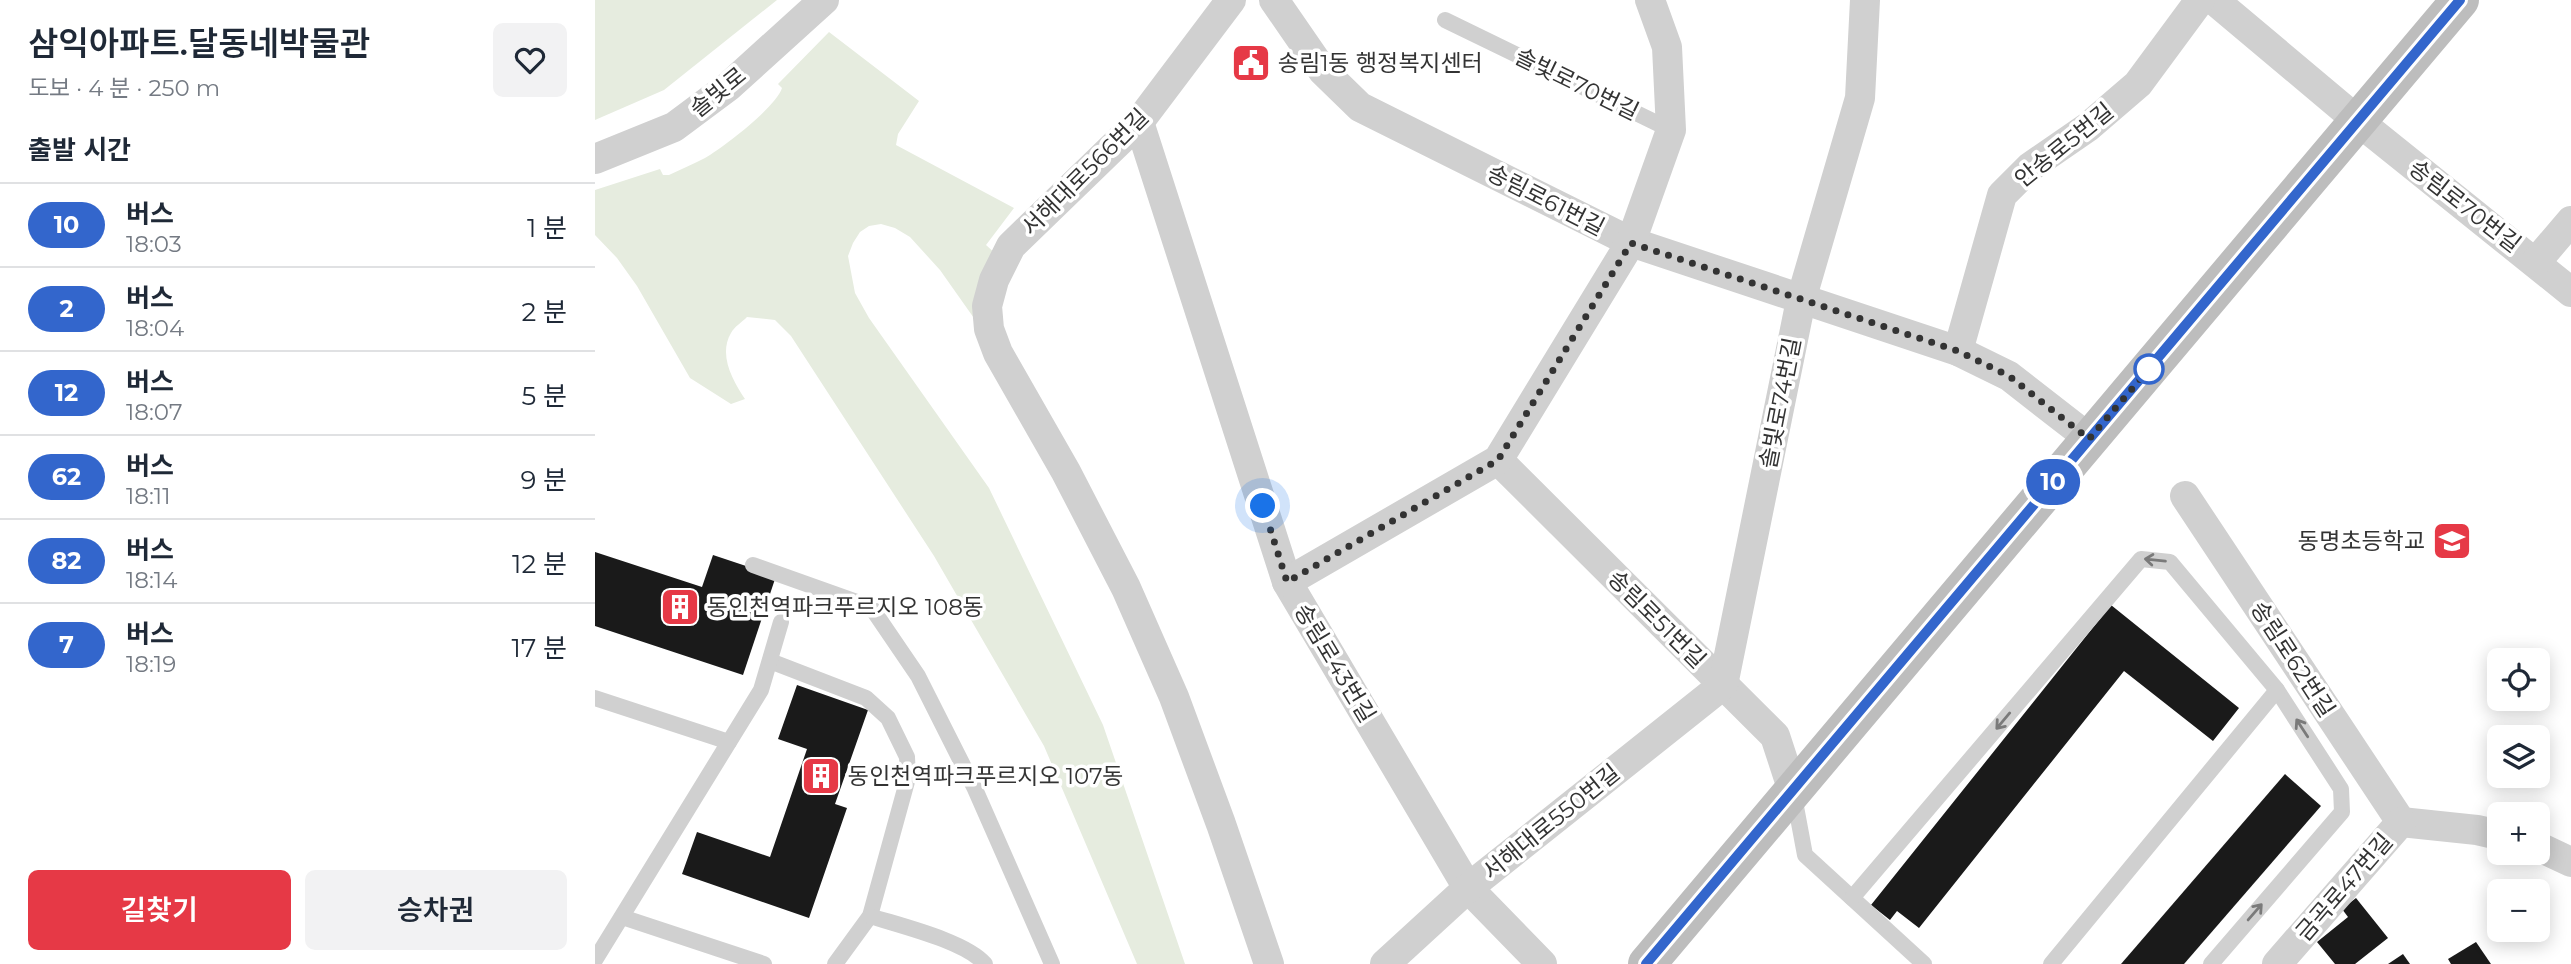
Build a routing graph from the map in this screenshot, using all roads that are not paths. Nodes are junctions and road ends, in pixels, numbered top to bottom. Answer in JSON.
{"nodes":[{"id":1,"x":824,"y":0,"type":"edge"},
{"id":2,"x":1231,"y":0,"type":"edge"},
{"id":3,"x":1274,"y":0,"type":"edge"},
{"id":4,"x":1650,"y":0,"type":"edge"},
{"id":5,"x":1865,"y":0,"type":"edge"},
{"id":6,"x":2200,"y":0,"type":"edge"},
{"id":7,"x":2214,"y":0,"type":"edge"},
{"id":8,"x":2460,"y":0,"type":"edge"},
{"id":9,"x":1445,"y":20,"type":"dead end"},
{"id":10,"x":2358,"y":121,"type":"junction"},
{"id":11,"x":1139,"y":122,"type":"junction"},
{"id":12,"x":1671,"y":130,"type":"junction"},
{"id":13,"x":595,"y":159,"type":"edge"},
{"id":14,"x":2571,"y":222,"type":"edge"},
{"id":15,"x":1631,"y":243,"type":"junction"},
{"id":16,"x":2536,"y":262,"type":"junction"},
{"id":17,"x":2571,"y":292,"type":"edge"},
{"id":18,"x":1801,"y":300,"type":"junction"},
{"id":19,"x":1958,"y":351,"type":"junction"},
{"id":20,"x":2089,"y":439,"type":"junction"},
{"id":21,"x":1498,"y":460,"type":"junction"},
{"id":22,"x":2185,"y":496,"type":"dead end"},
{"id":23,"x":753,"y":565,"type":"dead end"},
{"id":24,"x":1287,"y":582,"type":"junction"},
{"id":25,"x":782,"y":622,"type":"dead end"},
{"id":26,"x":770,"y":662,"type":"junction"},
{"id":27,"x":1723,"y":685,"type":"junction"},
{"id":28,"x":2277,"y":690,"type":"junction"},
{"id":29,"x":595,"y":698,"type":"edge"},
{"id":30,"x":729,"y":742,"type":"junction"},
{"id":31,"x":1793,"y":791,"type":"junction"},
{"id":32,"x":2401,"y":822,"type":"junction"},
{"id":33,"x":2487,"y":832,"type":"edge"},
{"id":34,"x":2550,"y":852,"type":"edge"},
{"id":35,"x":2571,"y":862,"type":"edge"},
{"id":36,"x":1468,"y":888,"type":"junction"},
{"id":37,"x":1852,"y":898,"type":"junction"},
{"id":38,"x":870,"y":916,"type":"junction"},
{"id":39,"x":621,"y":917,"type":"junction"},
{"id":40,"x":595,"y":960,"type":"edge"},
{"id":41,"x":764,"y":964,"type":"edge"},
{"id":42,"x":835,"y":964,"type":"edge"},
{"id":43,"x":985,"y":964,"type":"edge"},
{"id":44,"x":1052,"y":964,"type":"edge"},
{"id":45,"x":1269,"y":964,"type":"edge"},
{"id":46,"x":1385,"y":964,"type":"edge"},
{"id":47,"x":1542,"y":964,"type":"edge"},
{"id":48,"x":1647,"y":964,"type":"edge"},
{"id":49,"x":1924,"y":964,"type":"edge"},
{"id":50,"x":2052,"y":964,"type":"edge"},
{"id":51,"x":2211,"y":964,"type":"edge"},
{"id":52,"x":2277,"y":964,"type":"edge"}],
"edges":[{"from":1,"to":13,"type":"street","name":"솔빛로"},
{"from":2,"to":11,"type":"street","name":"서해대로566번길"},
{"from":3,"to":15,"type":"street","name":"송림로61번길"},
{"from":4,"to":12,"type":"street","name":"솔빛로70번길"},
{"from":5,"to":18,"type":"street","name":"솔빛로74번길"},
{"from":6,"to":19,"type":"street","name":"안송로5번길"},
{"from":7,"to":10,"type":"street","name":"송림로70번길"},
{"from":8,"to":10,"type":"main road"},
{"from":9,"to":12,"type":"lane","name":"솔빛로70번길"},
{"from":10,"to":16,"type":"street","name":"송림로70번길"},
{"from":10,"to":20,"type":"main road"},
{"from":11,"to":24,"type":"street","name":"송림로43번길"},
{"from":11,"to":45,"type":"street","name":"서해대로566번길"},
{"from":12,"to":15,"type":"street","name":"솔빛로70번길"},
{"from":14,"to":16,"type":"street"},
{"from":15,"to":18,"type":"street","name":"송림로61번길"},
{"from":15,"to":21,"type":"street","name":"솔빛로70번길"},
{"from":16,"to":17,"type":"street","name":"송림로70번길"},
{"from":18,"to":19,"type":"street","name":"송림로61번길"},
{"from":18,"to":27,"type":"street","name":"솔빛로74번길"},
{"from":19,"to":20,"type":"street","name":"송림로61번길"},
{"from":20,"to":31,"type":"main road"},
{"from":21,"to":24,"type":"street","name":"솔빛로70번길"},
{"from":21,"to":27,"type":"street","name":"송림로51번길"},
{"from":22,"to":32,"type":"street","name":"송림로62번길"},
{"from":23,"to":44,"type":"lane"},
{"from":24,"to":36,"type":"street","name":"송림로43번길"},
{"from":25,"to":26,"type":"lane"},
{"from":26,"to":30,"type":"lane"},
{"from":26,"to":38,"type":"lane"},
{"from":27,"to":31,"type":"street","name":"송림로51번길"},
{"from":27,"to":36,"type":"street","name":"서해대로550번길"},
{"from":28,"to":37,"type":"lane","one_way":true},
{"from":28,"to":50,"type":"lane"},
{"from":51,"to":28,"type":"lane","one_way":true},
{"from":29,"to":30,"type":"lane"},
{"from":30,"to":39,"type":"lane"},
{"from":31,"to":37,"type":"lane"},
{"from":31,"to":48,"type":"main road"},
{"from":32,"to":33,"type":"street","name":"금곡로47번길"},
{"from":32,"to":52,"type":"street","name":"금곡로47번길"},
{"from":34,"to":35,"type":"street"},
{"from":36,"to":46,"type":"street","name":"서해대로550번길"},
{"from":36,"to":47,"type":"street","name":"송림로43번길"},
{"from":37,"to":49,"type":"lane"},
{"from":38,"to":42,"type":"lane"},
{"from":38,"to":43,"type":"lane"},
{"from":39,"to":40,"type":"lane"},
{"from":39,"to":41,"type":"lane"}]}
